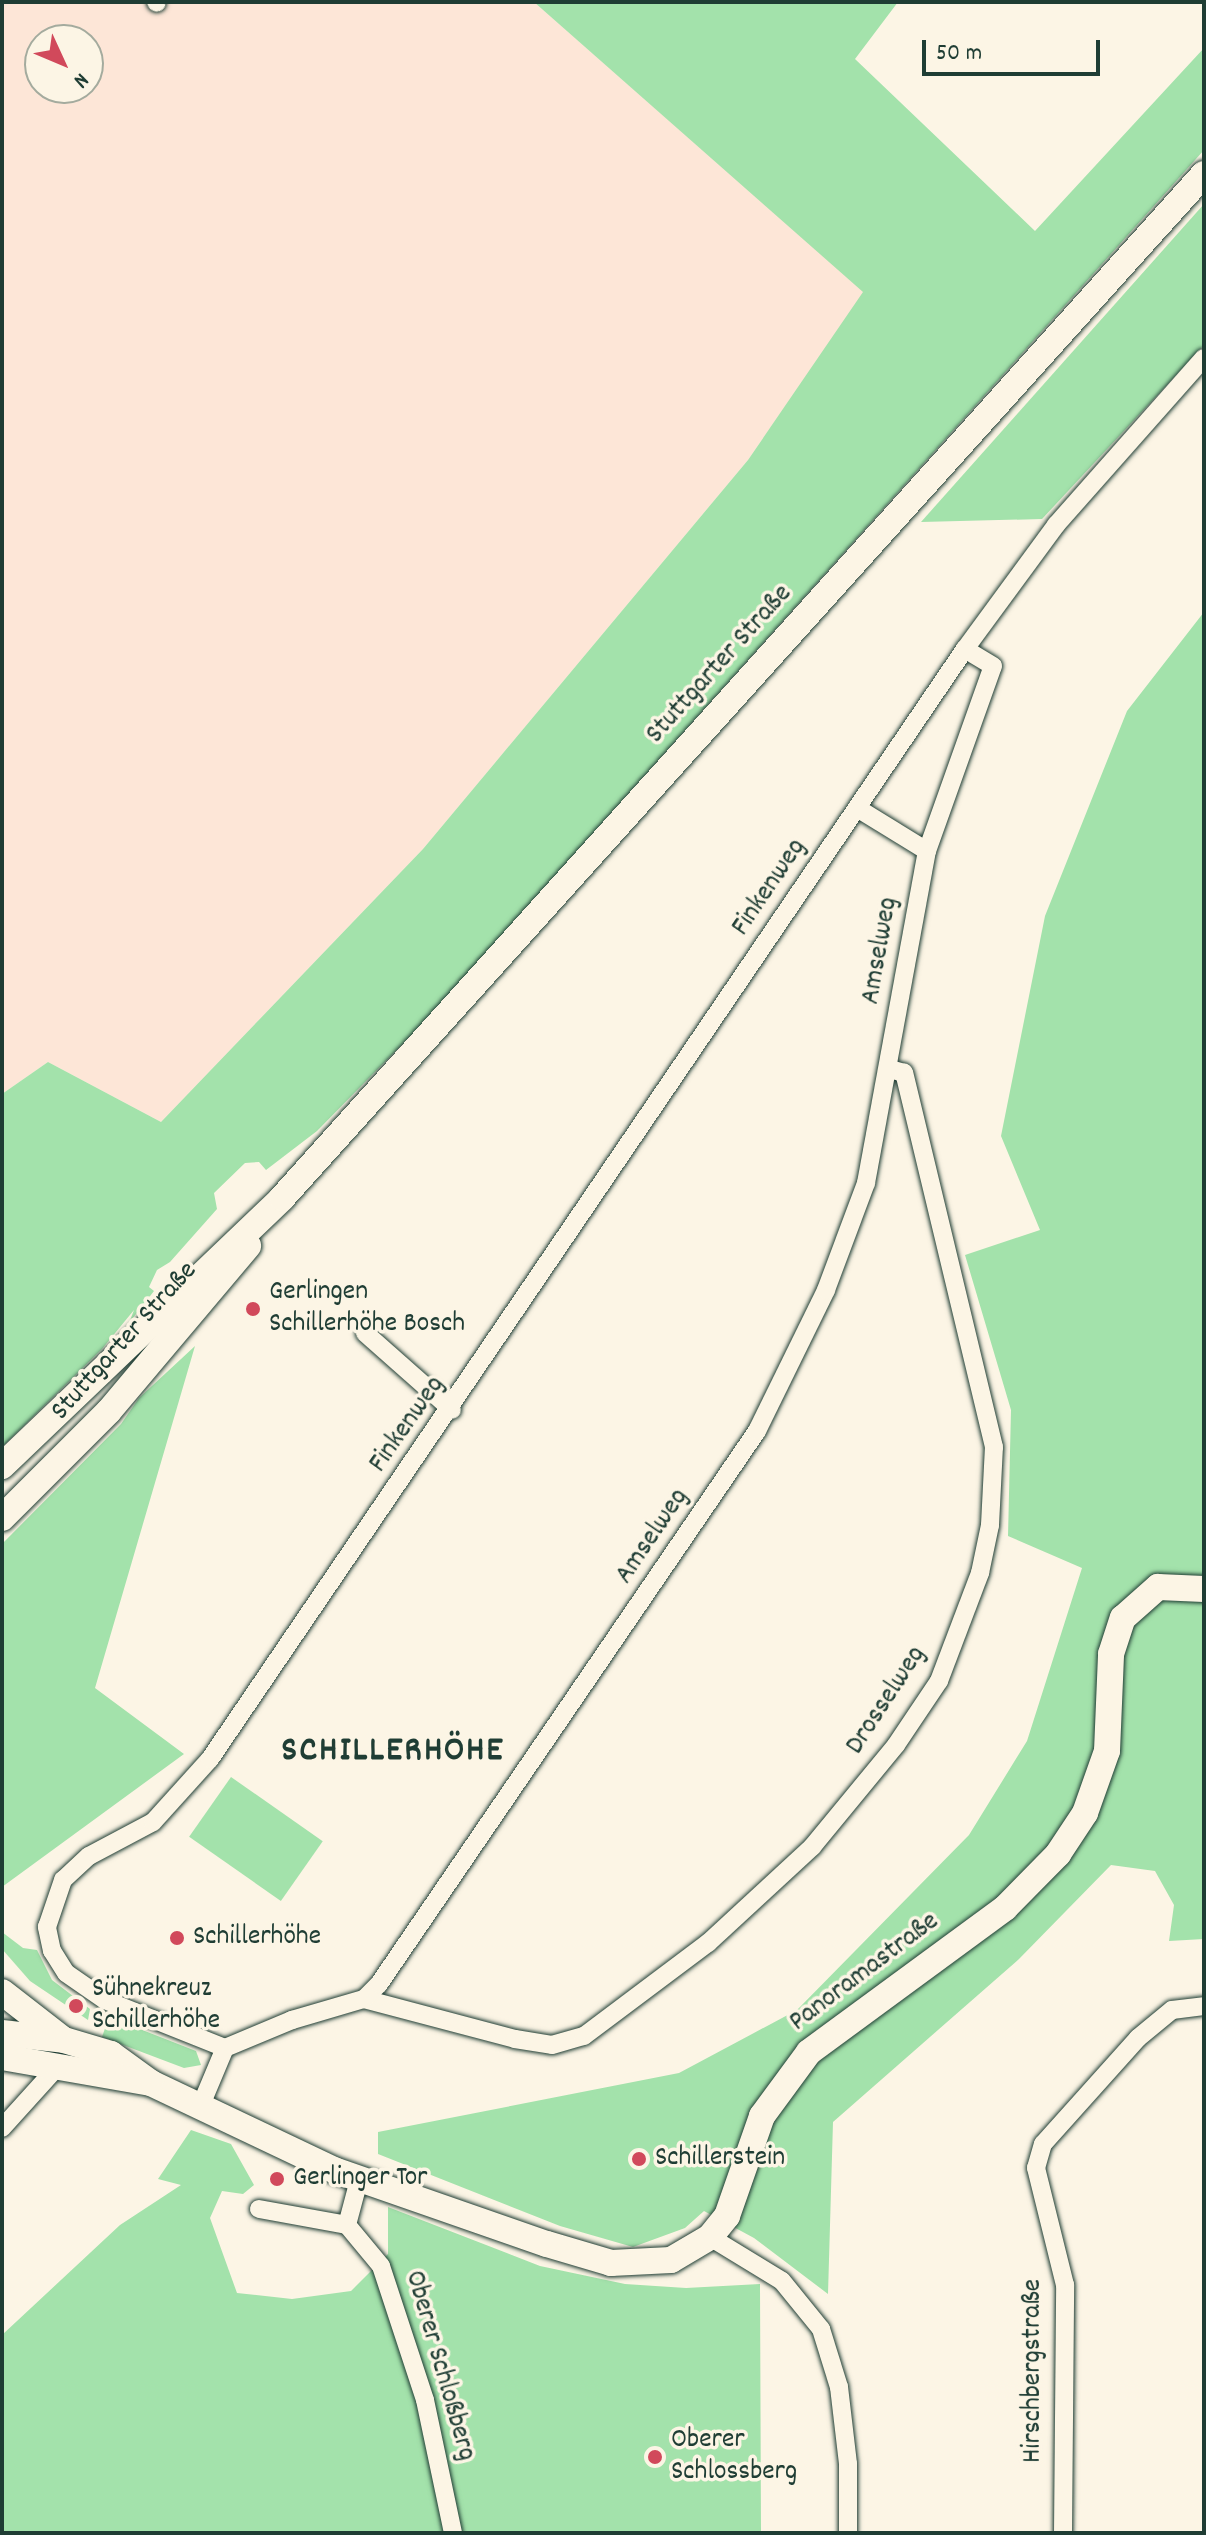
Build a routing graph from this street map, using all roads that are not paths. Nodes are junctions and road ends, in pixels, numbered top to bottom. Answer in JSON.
{"nodes":[{"id":1,"x":1204,"y":174,"type":"edge"},
{"id":2,"x":1204,"y":358,"type":"edge"},
{"id":3,"x":965,"y":649,"type":"junction"},
{"id":4,"x":857,"y":808,"type":"junction"},
{"id":5,"x":927,"y":851,"type":"junction"},
{"id":6,"x":890,"y":1069,"type":"junction"},
{"id":7,"x":282,"y":1198,"type":"junction"},
{"id":8,"x":365,"y":1333,"type":"dead end"},
{"id":9,"x":452,"y":1410,"type":"junction"},
{"id":10,"x":2,"y":1466,"type":"edge"},
{"id":11,"x":2,"y":1518,"type":"edge"},
{"id":12,"x":1204,"y":1589,"type":"edge"},
{"id":13,"x":2,"y":1992,"type":"edge"},
{"id":14,"x":364,"y":1999,"type":"junction"},
{"id":15,"x":1204,"y":2006,"type":"edge"},
{"id":16,"x":2,"y":2033,"type":"edge"},
{"id":17,"x":225,"y":2048,"type":"junction"},
{"id":18,"x":62,"y":2053,"type":"junction"},
{"id":19,"x":2,"y":2057,"type":"edge"},
{"id":20,"x":201,"y":2105,"type":"junction"},
{"id":21,"x":2,"y":2128,"type":"edge"},
{"id":22,"x":359,"y":2180,"type":"junction"},
{"id":23,"x":259,"y":2209,"type":"dead end"},
{"id":24,"x":347,"y":2225,"type":"junction"},
{"id":25,"x":710,"y":2237,"type":"junction"},
{"id":26,"x":453,"y":2533,"type":"edge"},
{"id":27,"x":848,"y":2533,"type":"edge"},
{"id":28,"x":1063,"y":2533,"type":"edge"}],
"edges":[{"from":1,"to":7,"type":"main road","name":"Stuttgarter Straße"},
{"from":2,"to":3,"type":"street"},
{"from":3,"to":4,"type":"street","name":"Finkenweg"},
{"from":3,"to":5,"type":"street","name":"Amselweg"},
{"from":4,"to":5,"type":"street"},
{"from":4,"to":9,"type":"street","name":"Finkenweg"},
{"from":5,"to":6,"type":"street","name":"Amselweg"},
{"from":6,"to":14,"type":"street","name":"Amselweg"},
{"from":6,"to":14,"type":"street","name":"Drosselweg"},
{"from":7,"to":10,"type":"main road","name":"Stuttgarter Straße"},
{"from":7,"to":11,"type":"main road","name":"Stuttgarter Straße"},
{"from":8,"to":9,"type":"street"},
{"from":9,"to":17,"type":"street","name":"Finkenweg"},
{"from":12,"to":25,"type":"main road","name":"Panoramastraße"},
{"from":13,"to":18,"type":"main road"},
{"from":14,"to":17,"type":"street"},
{"from":15,"to":28,"type":"street","name":"Hirschbergstraße"},
{"from":16,"to":18,"type":"main road","name":"Panoramastraße"},
{"from":17,"to":20,"type":"street"},
{"from":18,"to":19,"type":"main road","name":"Panoramastraße"},
{"from":18,"to":20,"type":"main road","name":"Panoramastraße"},
{"from":18,"to":21,"type":"street"},
{"from":20,"to":22,"type":"main road","name":"Panoramastraße"},
{"from":22,"to":24,"type":"street"},
{"from":22,"to":25,"type":"main road","name":"Panoramastraße"},
{"from":23,"to":24,"type":"street"},
{"from":24,"to":26,"type":"street","name":"Oberer Schloßberg"},
{"from":25,"to":27,"type":"street"}]}
